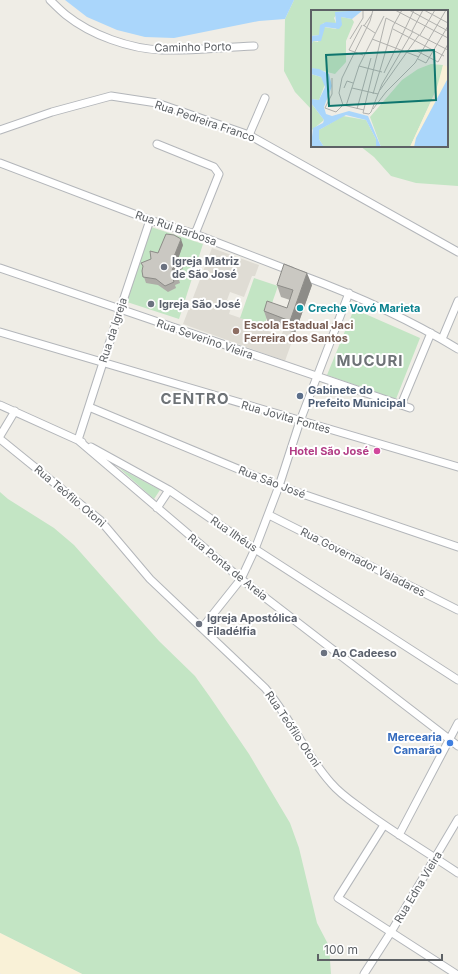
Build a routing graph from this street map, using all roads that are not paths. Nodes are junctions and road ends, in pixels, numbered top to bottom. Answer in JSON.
{"nodes":[{"id":1,"x":50,"y":0,"type":"edge"},
{"id":2,"x":254,"y":46,"type":"dead end"},
{"id":3,"x":265,"y":98,"type":"dead end"},
{"id":4,"x":0,"y":130,"type":"edge"},
{"id":5,"x":249,"y":135,"type":"junction"},
{"id":6,"x":157,"y":144,"type":"dead end"},
{"id":7,"x":0,"y":163,"type":"edge"},
{"id":8,"x":150,"y":220,"type":"junction"},
{"id":9,"x":195,"y":234,"type":"junction"},
{"id":10,"x":458,"y":252,"type":"edge"},
{"id":11,"x":0,"y":268,"type":"edge"},
{"id":12,"x":349,"y":293,"type":"junction"},
{"id":13,"x":458,"y":301,"type":"edge"},
{"id":14,"x":120,"y":310,"type":"junction"},
{"id":15,"x":0,"y":332,"type":"edge"},
{"id":16,"x":430,"y":333,"type":"junction"},
{"id":17,"x":442,"y":339,"type":"junction"},
{"id":18,"x":458,"y":349,"type":"edge"},
{"id":19,"x":103,"y":363,"type":"junction"},
{"id":20,"x":316,"y":377,"type":"junction"},
{"id":21,"x":0,"y":405,"type":"edge"},
{"id":22,"x":401,"y":405,"type":"junction"},
{"id":23,"x":89,"y":407,"type":"junction"},
{"id":24,"x":410,"y":408,"type":"dead end"},
{"id":25,"x":15,"y":411,"type":"junction"},
{"id":26,"x":300,"y":421,"type":"junction"},
{"id":27,"x":0,"y":436,"type":"edge"},
{"id":28,"x":0,"y":439,"type":"edge"},
{"id":29,"x":78,"y":440,"type":"junction"},
{"id":30,"x":458,"y":467,"type":"edge"},
{"id":31,"x":279,"y":486,"type":"junction"},
{"id":32,"x":169,"y":490,"type":"junction"},
{"id":33,"x":157,"y":508,"type":"junction"},
{"id":34,"x":269,"y":515,"type":"junction"},
{"id":35,"x":458,"y":547,"type":"edge"},
{"id":36,"x":255,"y":549,"type":"junction"},
{"id":37,"x":241,"y":579,"type":"junction"},
{"id":38,"x":458,"y":610,"type":"edge"},
{"id":39,"x":202,"y":628,"type":"junction"},
{"id":40,"x":458,"y":680,"type":"edge"},
{"id":41,"x":458,"y":723,"type":"edge"},
{"id":42,"x":449,"y":739,"type":"junction"},
{"id":43,"x":458,"y":746,"type":"edge"},
{"id":44,"x":458,"y":820,"type":"edge"},
{"id":45,"x":384,"y":825,"type":"junction"},
{"id":46,"x":399,"y":835,"type":"junction"},
{"id":47,"x":436,"y":858,"type":"junction"},
{"id":48,"x":458,"y":873,"type":"edge"},
{"id":49,"x":391,"y":932,"type":"junction"},
{"id":50,"x":458,"y":965,"type":"edge"},
{"id":51,"x":454,"y":973,"type":"edge"},
{"id":52,"x":364,"y":974,"type":"edge"}],
"edges":[{"from":1,"to":2,"type":"street","name":"Caminho Porto"},
{"from":3,"to":5,"type":"street"},
{"from":4,"to":5,"type":"street","name":"Rua Pedreira Franco"},
{"from":5,"to":10,"type":"street","name":"Rua Pedreira Franco"},
{"from":6,"to":9,"type":"street"},
{"from":7,"to":8,"type":"street","name":"Rua Rui Barbosa"},
{"from":8,"to":9,"type":"street","name":"Rua Rui Barbosa"},
{"from":8,"to":14,"type":"street","name":"Rua da Igreja"},
{"from":9,"to":12,"type":"street","name":"Rua Rui Barbosa"},
{"from":11,"to":14,"type":"street","name":"Rua Severino Vieira"},
{"from":12,"to":16,"type":"street","name":"Rua Rui Barbosa"},
{"from":12,"to":20,"type":"street"},
{"from":13,"to":17,"type":"street"},
{"from":14,"to":19,"type":"street","name":"Rua da Igreja"},
{"from":14,"to":20,"type":"street","name":"Rua Severino Vieira"},
{"from":15,"to":19,"type":"street","name":"Rua Jovita Fontes"},
{"from":16,"to":17,"type":"street","name":"Rua Rui Barbosa"},
{"from":16,"to":22,"type":"street"},
{"from":17,"to":18,"type":"street","name":"Rua Rui Barbosa"},
{"from":19,"to":23,"type":"street","name":"Rua da Igreja"},
{"from":19,"to":26,"type":"street","name":"Rua Jovita Fontes"},
{"from":20,"to":22,"type":"street","name":"Rua Severino Vieira"},
{"from":20,"to":26,"type":"street"},
{"from":21,"to":25,"type":"street","name":"Rua Ilhéus"},
{"from":22,"to":24,"type":"street","name":"Rua Severino Vieira"},
{"from":23,"to":29,"type":"street","name":"Rua da Igreja"},
{"from":23,"to":31,"type":"street","name":"Rua São José"},
{"from":25,"to":27,"type":"street"},
{"from":25,"to":29,"type":"street","name":"Rua Ilhéus"},
{"from":26,"to":30,"type":"street","name":"Rua Jovita Fontes"},
{"from":26,"to":31,"type":"street"},
{"from":28,"to":39,"type":"street","name":"Rua Teófilo Otoni"},
{"from":29,"to":32,"type":"street","name":"Rua Ilhéus"},
{"from":29,"to":33,"type":"street","name":"Rua Ponta de Areia"},
{"from":31,"to":34,"type":"street"},
{"from":31,"to":35,"type":"street","name":"Rua São José"},
{"from":32,"to":33,"type":"street"},
{"from":32,"to":36,"type":"street","name":"Rua Ilhéus"},
{"from":33,"to":37,"type":"street","name":"Rua Ponta de Areia"},
{"from":34,"to":36,"type":"street"},
{"from":34,"to":38,"type":"street","name":"Rua Governador Valadares"},
{"from":36,"to":37,"type":"street"},
{"from":36,"to":40,"type":"street","name":"Rua Ilhéus"},
{"from":37,"to":39,"type":"street"},
{"from":37,"to":42,"type":"street","name":"Rua Ponta de Areia"},
{"from":39,"to":45,"type":"street","name":"Rua Teófilo Otoni"},
{"from":41,"to":42,"type":"street"},
{"from":42,"to":43,"type":"street","name":"Rua Ponta de Areia"},
{"from":42,"to":46,"type":"street"},
{"from":44,"to":47,"type":"street","name":"Rua Edna Vieira"},
{"from":45,"to":46,"type":"street","name":"Rua Teófilo Otoni"},
{"from":45,"to":49,"type":"street"},
{"from":46,"to":47,"type":"street","name":"Rua Teófilo Otoni"},
{"from":47,"to":48,"type":"street","name":"Rua Teófilo Otoni"},
{"from":47,"to":49,"type":"street","name":"Rua Edna Vieira"},
{"from":49,"to":51,"type":"street"},
{"from":49,"to":52,"type":"street","name":"Rua Edna Vieira"},
{"from":50,"to":51,"type":"street"}]}
